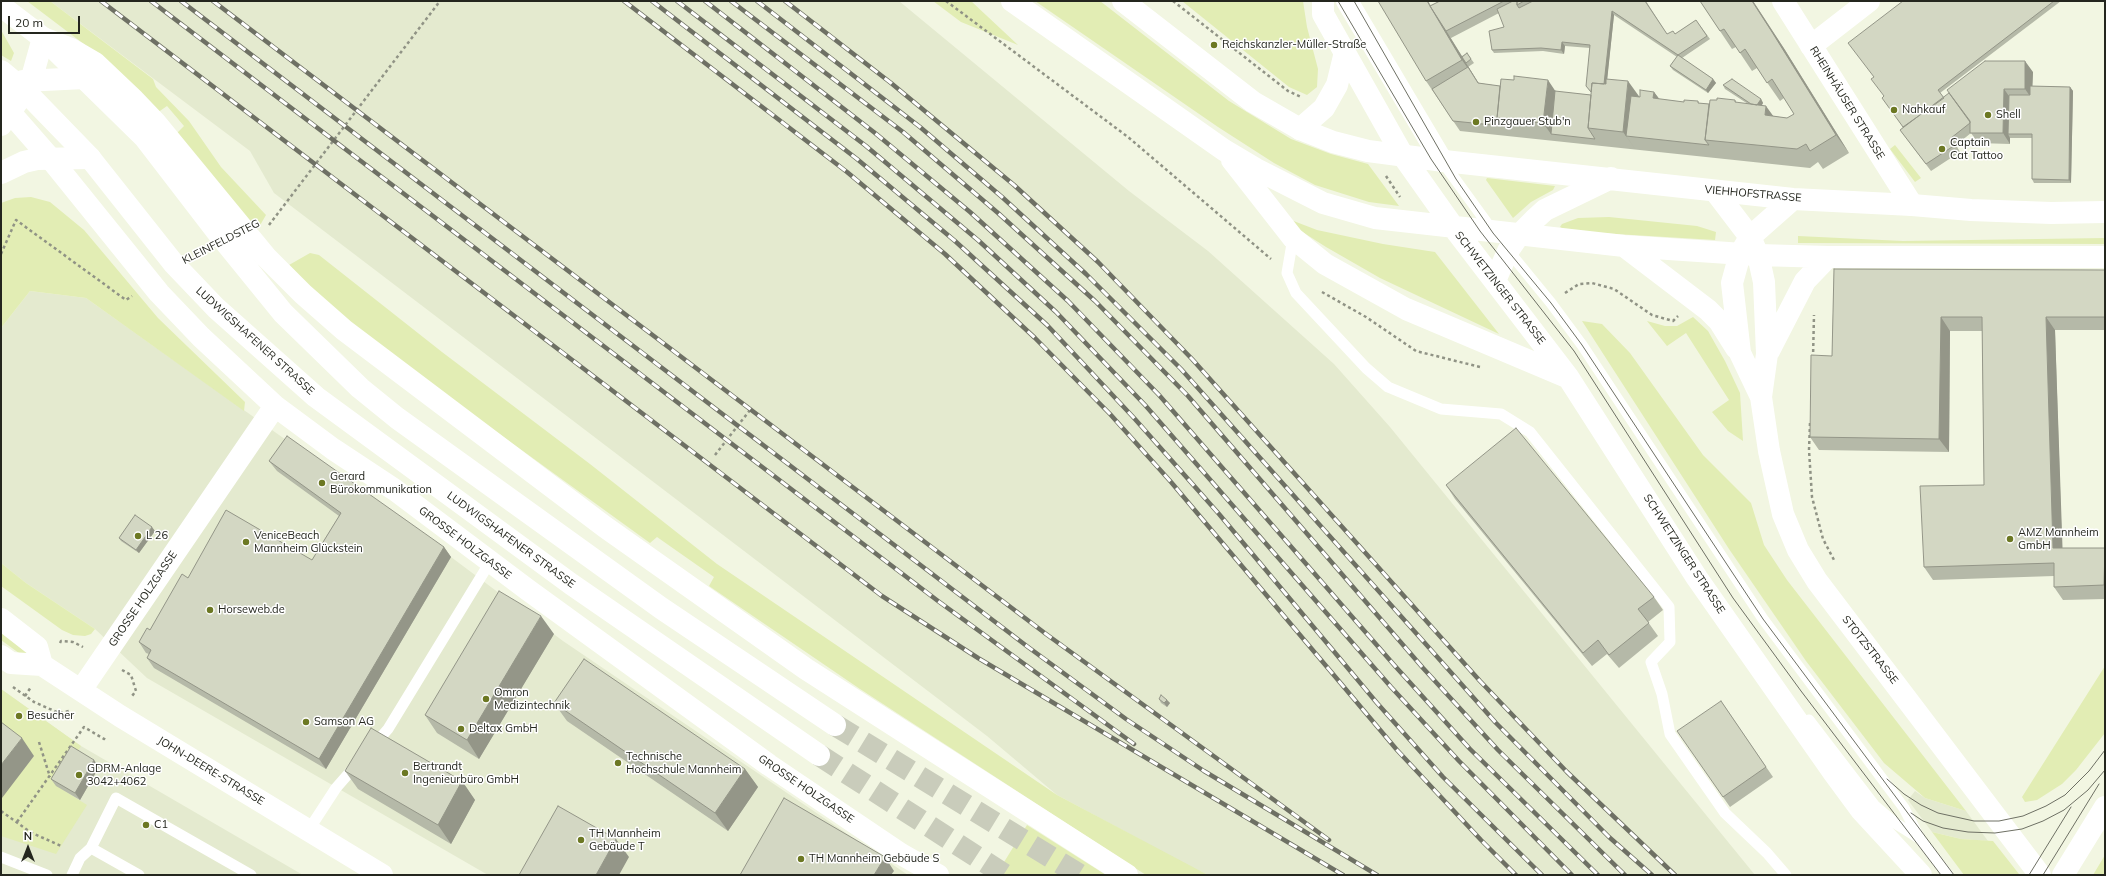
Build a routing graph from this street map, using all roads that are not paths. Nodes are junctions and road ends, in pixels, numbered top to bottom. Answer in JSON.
{"nodes":[{"id":1,"x":1012,"y":1,"type":"edge"},
{"id":2,"x":1123,"y":1,"type":"edge"},
{"id":3,"x":1324,"y":1,"type":"edge"},
{"id":4,"x":1347,"y":1,"type":"edge"},
{"id":5,"x":1783,"y":1,"type":"edge"},
{"id":6,"x":1869,"y":1,"type":"edge"},
{"id":7,"x":1,"y":6,"type":"edge"},
{"id":8,"x":43,"y":38,"type":"junction"},
{"id":9,"x":1811,"y":46,"type":"junction"},
{"id":10,"x":1345,"y":52,"type":"junction"},
{"id":11,"x":85,"y":78,"type":"junction"},
{"id":12,"x":15,"y":83,"type":"edge"},
{"id":13,"x":4,"y":113,"type":"edge"},
{"id":14,"x":1300,"y":129,"type":"junction"},
{"id":15,"x":1224,"y":150,"type":"junction"},
{"id":16,"x":1403,"y":156,"type":"junction"},
{"id":17,"x":50,"y":158,"type":"junction"},
{"id":18,"x":90,"y":158,"type":"junction"},
{"id":19,"x":1442,"y":161,"type":"junction"},
{"id":20,"x":1,"y":173,"type":"edge"},
{"id":21,"x":1611,"y":178,"type":"junction"},
{"id":22,"x":1715,"y":191,"type":"junction"},
{"id":23,"x":1793,"y":199,"type":"junction"},
{"id":24,"x":1912,"y":205,"type":"junction"},
{"id":25,"x":2105,"y":212,"type":"edge"},
{"id":26,"x":1454,"y":228,"type":"junction"},
{"id":27,"x":1493,"y":233,"type":"junction"},
{"id":28,"x":1293,"y":238,"type":"junction"},
{"id":29,"x":1514,"y":243,"type":"junction"},
{"id":30,"x":1624,"y":246,"type":"junction"},
{"id":31,"x":1750,"y":249,"type":"junction"},
{"id":32,"x":1828,"y":257,"type":"junction"},
{"id":33,"x":2105,"y":257,"type":"edge"},
{"id":34,"x":1496,"y":281,"type":"junction"},
{"id":35,"x":1740,"y":353,"type":"junction"},
{"id":36,"x":1767,"y":354,"type":"junction"},
{"id":37,"x":1568,"y":377,"type":"junction"},
{"id":38,"x":1761,"y":397,"type":"junction"},
{"id":39,"x":275,"y":406,"type":"junction"},
{"id":40,"x":490,"y":562,"type":"junction"},
{"id":41,"x":1,"y":619,"type":"edge"},
{"id":42,"x":1,"y":656,"type":"edge"},
{"id":43,"x":1756,"y":662,"type":"junction"},
{"id":44,"x":42,"y":665,"type":"junction"},
{"id":45,"x":84,"y":692,"type":"junction"},
{"id":46,"x":835,"y":725,"type":"tunnel mouth"},
{"id":47,"x":819,"y":755,"type":"tunnel mouth"},
{"id":48,"x":2105,"y":807,"type":"edge"},
{"id":49,"x":308,"y":831,"type":"junction"},
{"id":50,"x":1920,"y":839,"type":"junction"},
{"id":51,"x":91,"y":848,"type":"junction"},
{"id":52,"x":1,"y":857,"type":"edge"},
{"id":53,"x":2064,"y":874,"type":"edge"},
{"id":54,"x":47,"y":875,"type":"edge"},
{"id":55,"x":72,"y":875,"type":"edge"},
{"id":56,"x":139,"y":875,"type":"edge"},
{"id":57,"x":251,"y":875,"type":"edge"},
{"id":58,"x":382,"y":875,"type":"edge"},
{"id":59,"x":938,"y":875,"type":"edge"},
{"id":60,"x":1127,"y":875,"type":"edge"},
{"id":61,"x":1786,"y":875,"type":"edge"},
{"id":62,"x":1921,"y":875,"type":"edge"},
{"id":63,"x":1948,"y":875,"type":"edge"},
{"id":64,"x":2040,"y":875,"type":"edge"}],
"edges":[{"from":1,"to":15,"type":"main road"},
{"from":2,"to":14,"type":"main road"},
{"from":3,"to":10,"type":"main road"},
{"from":4,"to":19,"type":"main road"},
{"from":5,"to":9,"type":"main road","name":"RHEINHÄUSER STRASSE"},
{"from":6,"to":9,"type":"main road"},
{"from":7,"to":8,"type":"main road"},
{"from":8,"to":11,"type":"main road"},
{"from":8,"to":12,"type":"main road"},
{"from":8,"to":60,"type":"main road"},
{"from":9,"to":24,"type":"main road","name":"RHEINHÄUSER STRASSE"},
{"from":10,"to":14,"type":"main road"},
{"from":10,"to":16,"type":"main road"},
{"from":11,"to":12,"type":"main road"},
{"from":11,"to":46,"type":"main road"},
{"from":12,"to":13,"type":"main road"},
{"from":12,"to":18,"type":"main road","name":"LUDWIGSHAFENER STRASSE"},
{"from":13,"to":17,"type":"main road"},
{"from":14,"to":16,"type":"main road"},
{"from":15,"to":26,"type":"main road"},
{"from":15,"to":28,"type":"main road"},
{"from":16,"to":19,"type":"main road","name":"VIEHHOFSTRASSE"},
{"from":16,"to":26,"type":"main road","name":"SCHWETZINGER STRASSE"},
{"from":17,"to":18,"type":"main road"},
{"from":17,"to":20,"type":"main road"},
{"from":17,"to":39,"type":"main road"},
{"from":18,"to":47,"type":"main road","name":"LUDWIGSHAFENER STRASSE"},
{"from":19,"to":21,"type":"main road","name":"VIEHHOFSTRASSE"},
{"from":19,"to":27,"type":"lane"},
{"from":21,"to":22,"type":"main road","name":"VIEHHOFSTRASSE"},
{"from":21,"to":29,"type":"main road"},
{"from":22,"to":23,"type":"main road","name":"VIEHHOFSTRASSE"},
{"from":22,"to":31,"type":"main road"},
{"from":23,"to":24,"type":"main road","name":"VIEHHOFSTRASSE"},
{"from":23,"to":31,"type":"main road"},
{"from":24,"to":25,"type":"main road","name":"VIEHHOFSTRASSE"},
{"from":26,"to":27,"type":"main road"},
{"from":26,"to":34,"type":"main road","name":"SCHWETZINGER STRASSE"},
{"from":27,"to":29,"type":"main road"},
{"from":28,"to":37,"type":"main road"},
{"from":28,"to":61,"type":"lane"},
{"from":29,"to":30,"type":"main road"},
{"from":29,"to":34,"type":"main road"},
{"from":29,"to":50,"type":"lane"},
{"from":30,"to":31,"type":"main road"},
{"from":30,"to":35,"type":"main road"},
{"from":31,"to":32,"type":"main road"},
{"from":31,"to":35,"type":"main road","name":"STOTZSTRASSE"},
{"from":31,"to":36,"type":"main road","name":"STOTZSTRASSE"},
{"from":32,"to":33,"type":"main road"},
{"from":32,"to":36,"type":"main road"},
{"from":34,"to":37,"type":"main road","name":"SCHWETZINGER STRASSE"},
{"from":35,"to":38,"type":"main road","name":"STOTZSTRASSE"},
{"from":36,"to":38,"type":"main road","name":"STOTZSTRASSE"},
{"from":37,"to":43,"type":"main road","name":"SCHWETZINGER STRASSE"},
{"from":38,"to":64,"type":"main road","name":"STOTZSTRASSE"},
{"from":39,"to":40,"type":"main road","name":"GROSSE HOLZGASSE"},
{"from":39,"to":45,"type":"main road","name":"GROSSE HOLZGASSE"},
{"from":40,"to":49,"type":"lane"},
{"from":40,"to":59,"type":"main road","name":"GROSSE HOLZGASSE"},
{"from":41,"to":44,"type":"main road"},
{"from":42,"to":44,"type":"main road"},
{"from":43,"to":50,"type":"lane"},
{"from":43,"to":62,"type":"main road","name":"SCHWETZINGER STRASSE"},
{"from":44,"to":45,"type":"main road","name":"JOHN-DEERE-STRASSE"},
{"from":45,"to":49,"type":"main road","name":"JOHN-DEERE-STRASSE"},
{"from":48,"to":53,"type":"main road"},
{"from":49,"to":58,"type":"main road","name":"JOHN-DEERE-STRASSE"},
{"from":50,"to":63,"type":"lane"},
{"from":51,"to":55,"type":"lane"},
{"from":51,"to":56,"type":"lane"},
{"from":51,"to":57,"type":"lane"},
{"from":52,"to":54,"type":"lane"}]}
